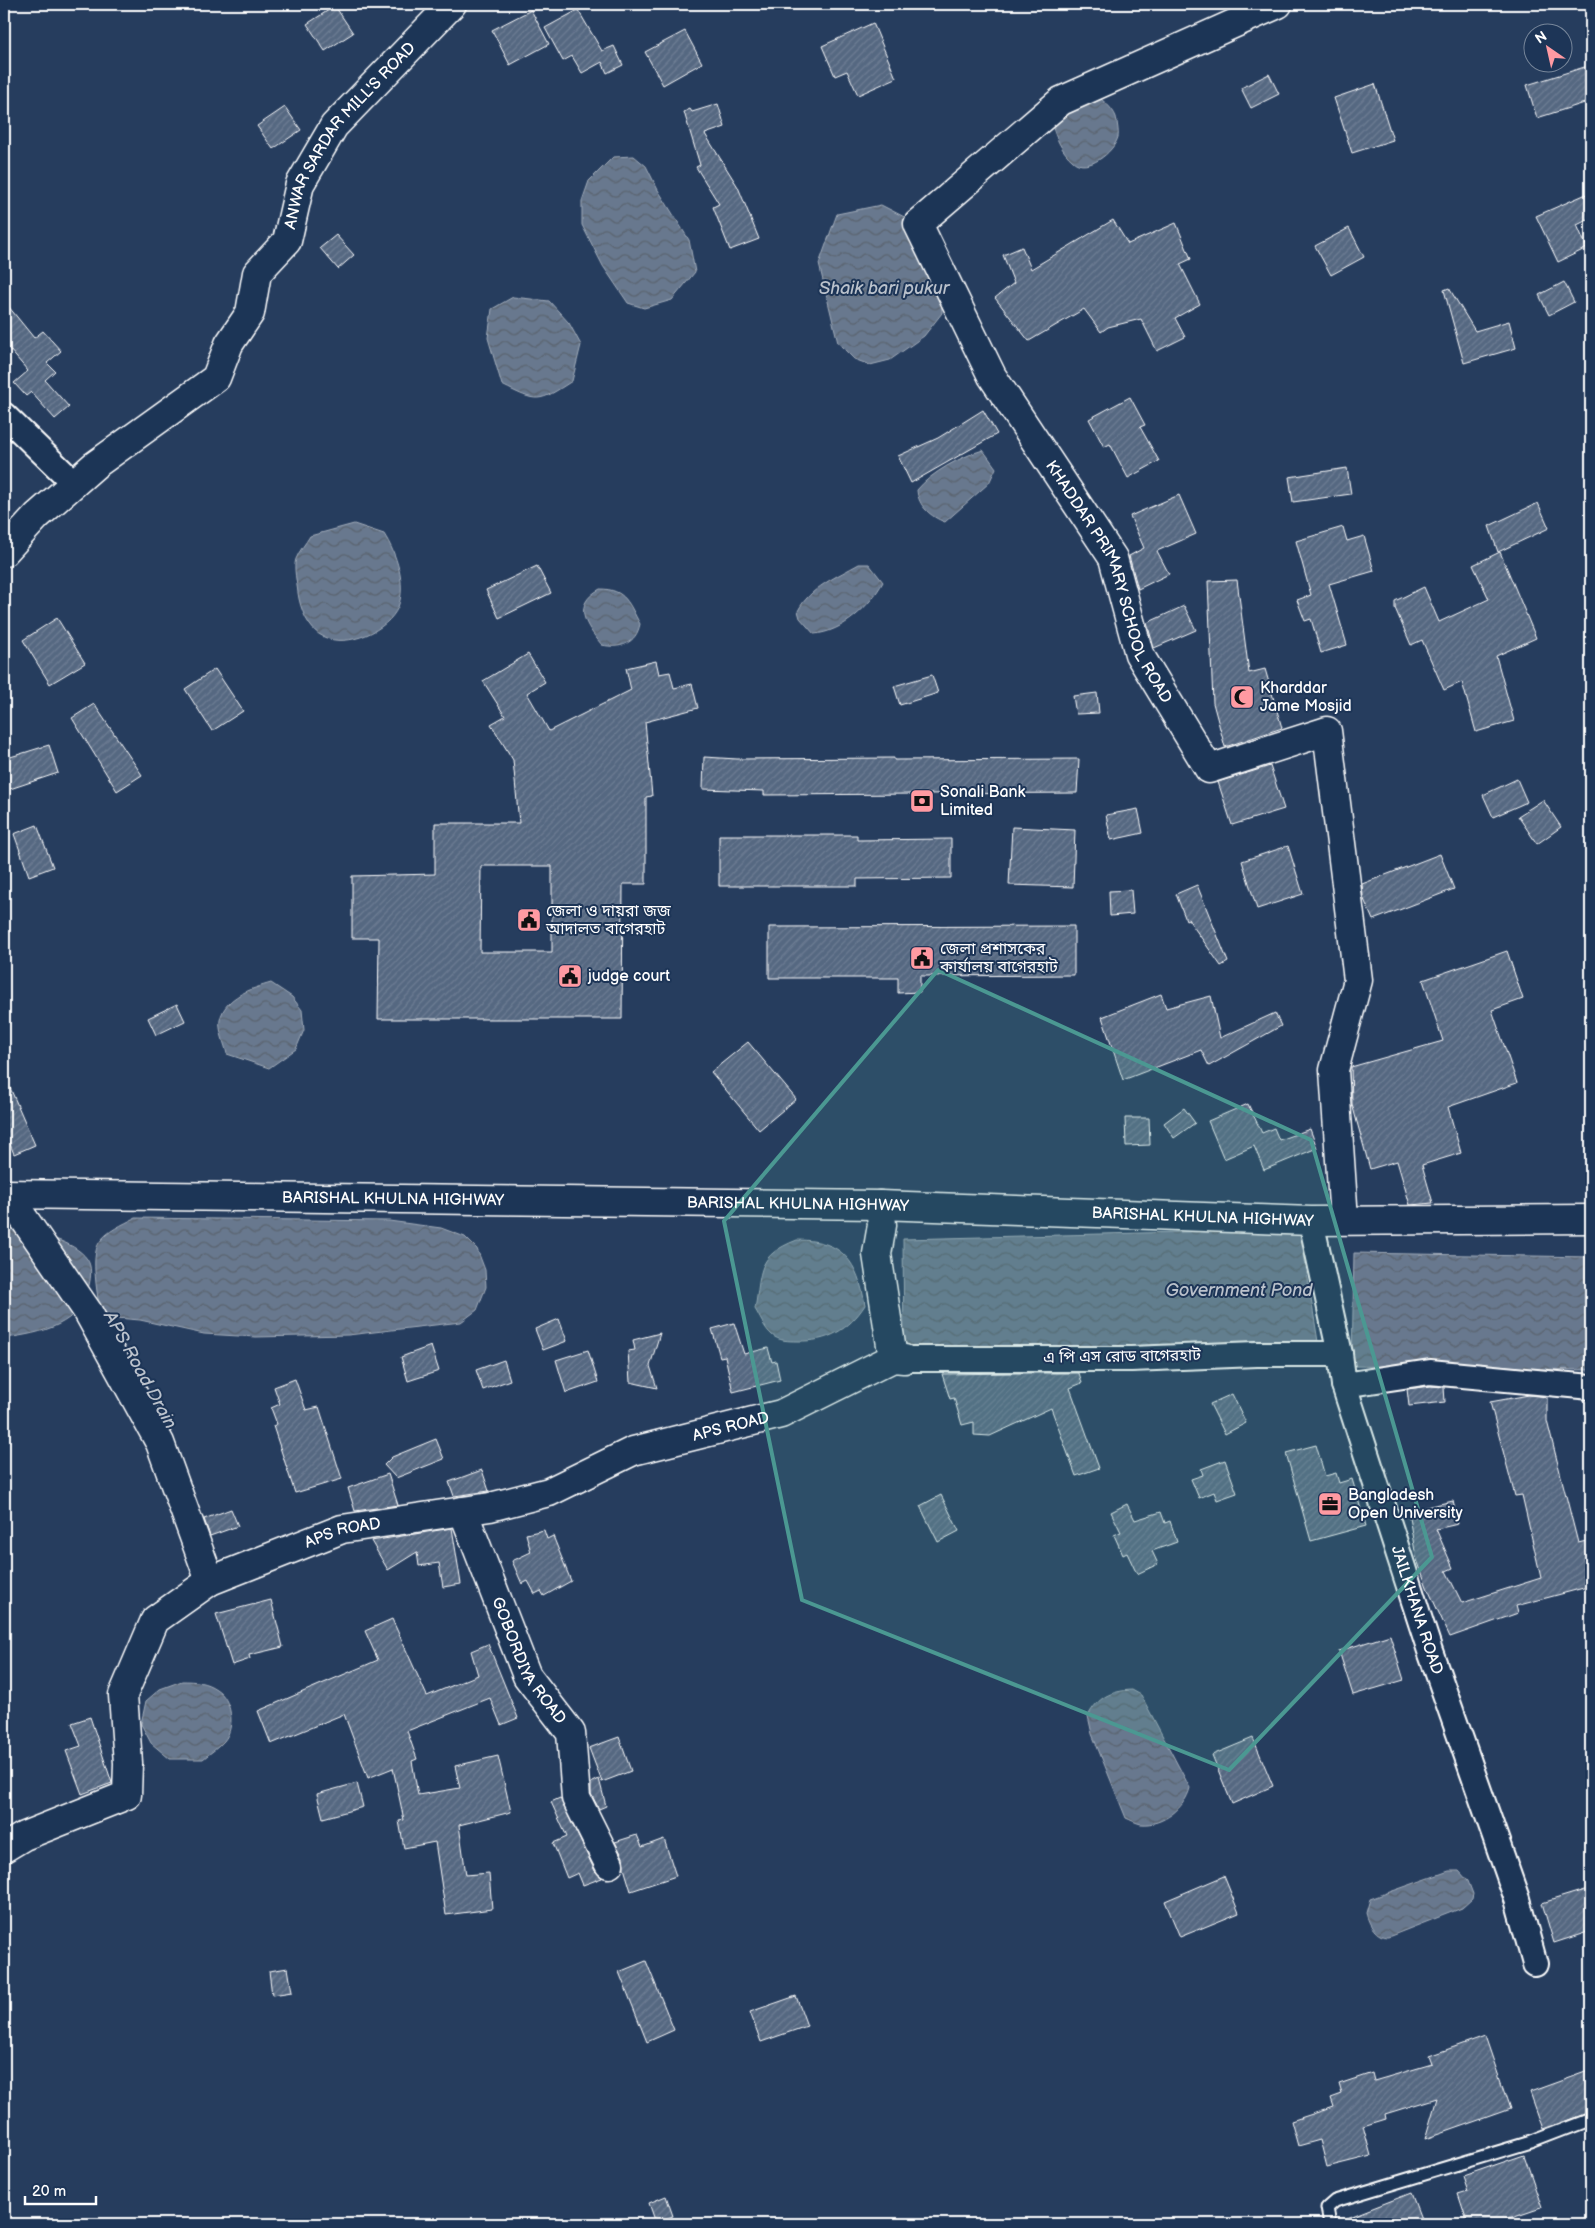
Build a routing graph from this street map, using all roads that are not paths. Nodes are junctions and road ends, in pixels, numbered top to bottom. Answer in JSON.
{"nodes":[{"id":1,"x":452,"y":4,"type":"edge"},
{"id":2,"x":1278,"y":4,"type":"edge"},
{"id":3,"x":4,"y":415,"type":"edge"},
{"id":4,"x":74,"y":484,"type":"junction"},
{"id":5,"x":4,"y":552,"type":"edge"},
{"id":6,"x":5,"y":1194,"type":"edge"},
{"id":7,"x":880,"y":1205,"type":"junction"},
{"id":8,"x":1591,"y":1219,"type":"edge"},
{"id":9,"x":1344,"y":1220,"type":"junction"},
{"id":10,"x":1310,"y":1221,"type":"junction"},
{"id":11,"x":1340,"y":1354,"type":"junction"},
{"id":12,"x":898,"y":1359,"type":"junction"},
{"id":13,"x":1344,"y":1385,"type":"junction"},
{"id":14,"x":1591,"y":1387,"type":"edge"},
{"id":15,"x":463,"y":1511,"type":"junction"},
{"id":16,"x":210,"y":1581,"type":"junction"},
{"id":17,"x":4,"y":1848,"type":"edge"},
{"id":18,"x":609,"y":1864,"type":"dead end"},
{"id":19,"x":1535,"y":1964,"type":"dead end"},
{"id":20,"x":1591,"y":2119,"type":"edge"},
{"id":21,"x":1330,"y":2224,"type":"edge"}],
"edges":[{"from":1,"to":4,"type":"main road","name":"ANWAR SARDAR MILL'S ROAD"},
{"from":2,"to":9,"type":"main road","name":"KHADDAR PRIMARY SCHOOL ROAD"},
{"from":3,"to":4,"type":"street"},
{"from":4,"to":5,"type":"main road","name":"ANWAR SARDAR MILL'S ROAD"},
{"from":6,"to":7,"type":"main road","name":"BARISHAL KHULNA HIGHWAY"},
{"from":6,"to":16,"type":"main road"},
{"from":7,"to":10,"type":"main road","name":"BARISHAL KHULNA HIGHWAY"},
{"from":7,"to":12,"type":"main road"},
{"from":8,"to":9,"type":"main road","name":"BARISHAL KHULNA HIGHWAY"},
{"from":9,"to":10,"type":"main road","name":"BARISHAL KHULNA HIGHWAY"},
{"from":10,"to":11,"type":"street","name":"JAILKHANA ROAD"},
{"from":11,"to":12,"type":"street","name":"এ পি এস রোড বাগেরহাট"},
{"from":11,"to":13,"type":"street","name":"JAILKHANA ROAD"},
{"from":12,"to":15,"type":"main road","name":"APS ROAD"},
{"from":13,"to":14,"type":"street"},
{"from":13,"to":19,"type":"street","name":"JAILKHANA ROAD"},
{"from":15,"to":16,"type":"main road","name":"APS ROAD"},
{"from":15,"to":18,"type":"main road","name":"GOBORDIYA ROAD"},
{"from":16,"to":17,"type":"main road","name":"APS ROAD"},
{"from":20,"to":21,"type":"lane"}]}
